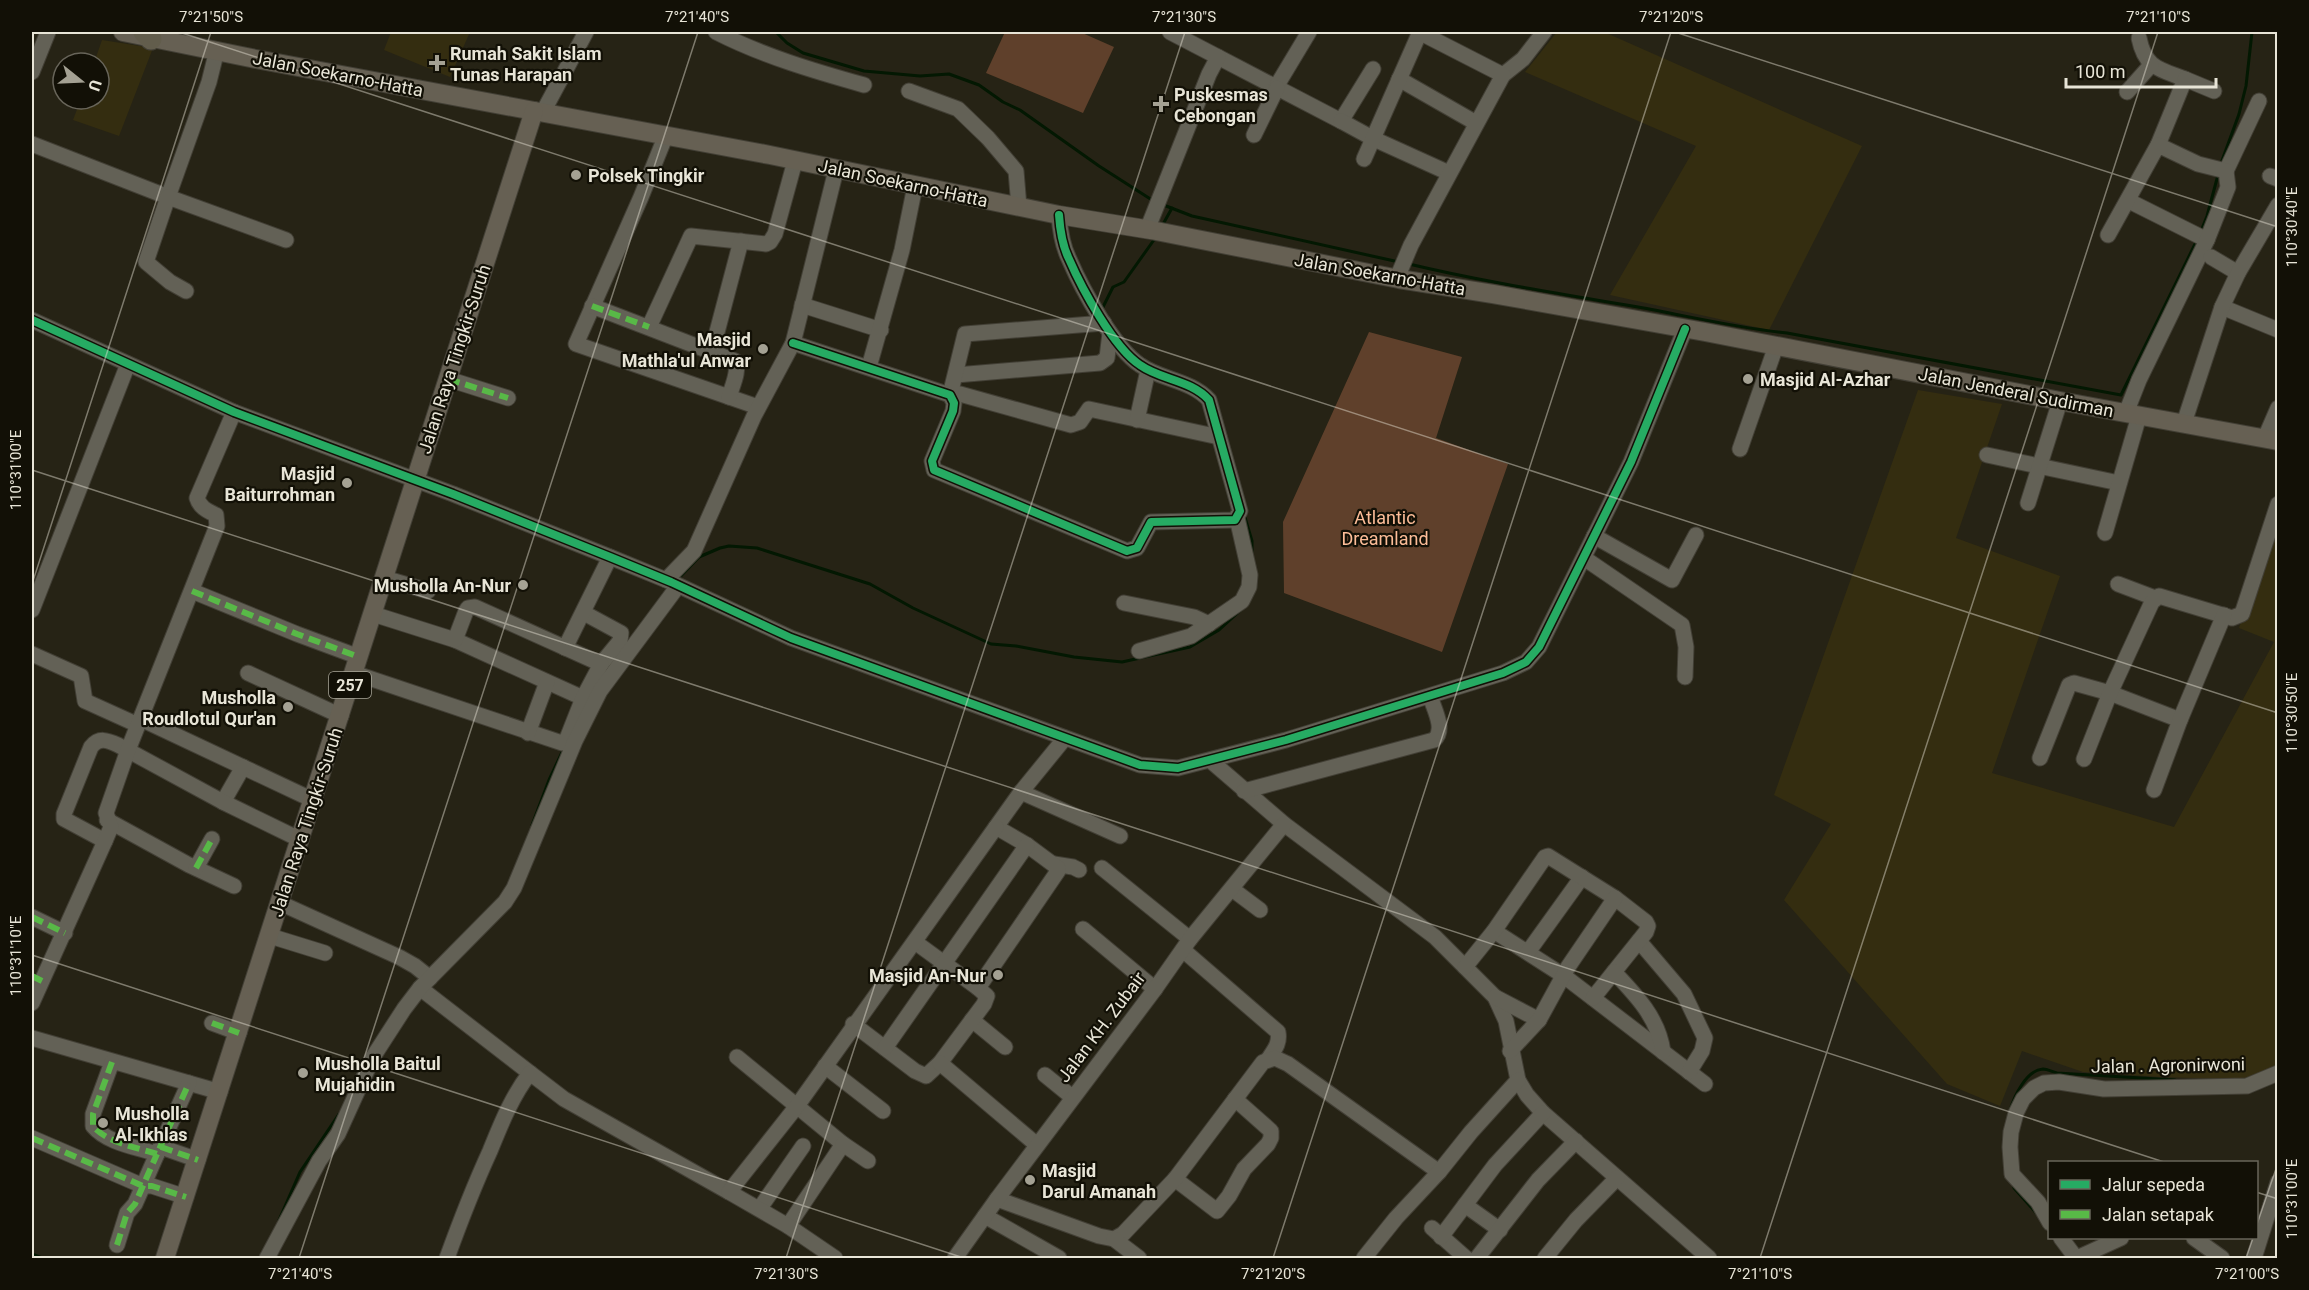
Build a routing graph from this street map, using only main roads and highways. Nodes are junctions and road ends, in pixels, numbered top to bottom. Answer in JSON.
{"nodes":[{"id":1,"x":123,"y":32,"type":"edge"},
{"id":2,"x":147,"y":35,"type":"edge"},
{"id":3,"x":538,"y":111,"type":"junction"},
{"id":4,"x":1685,"y":328,"type":"joint"},
{"id":5,"x":2271,"y":439,"type":"edge"},
{"id":6,"x":165,"y":1258,"type":"edge"}],
"edges":[{"from":1,"to":2,"type":"main road","name":"Jalan Soekarno-Hatta"},
{"from":2,"to":3,"type":"main road","name":"Jalan Soekarno-Hatta"},
{"from":3,"to":4,"type":"main road","name":"Jalan Soekarno-Hatta"},
{"from":3,"to":6,"type":"main road","name":"Jalan Raya Tingkir-Suruh","number":"257"},
{"from":4,"to":5,"type":"main road","name":"Jalan Jenderal Sudirman"}]}
